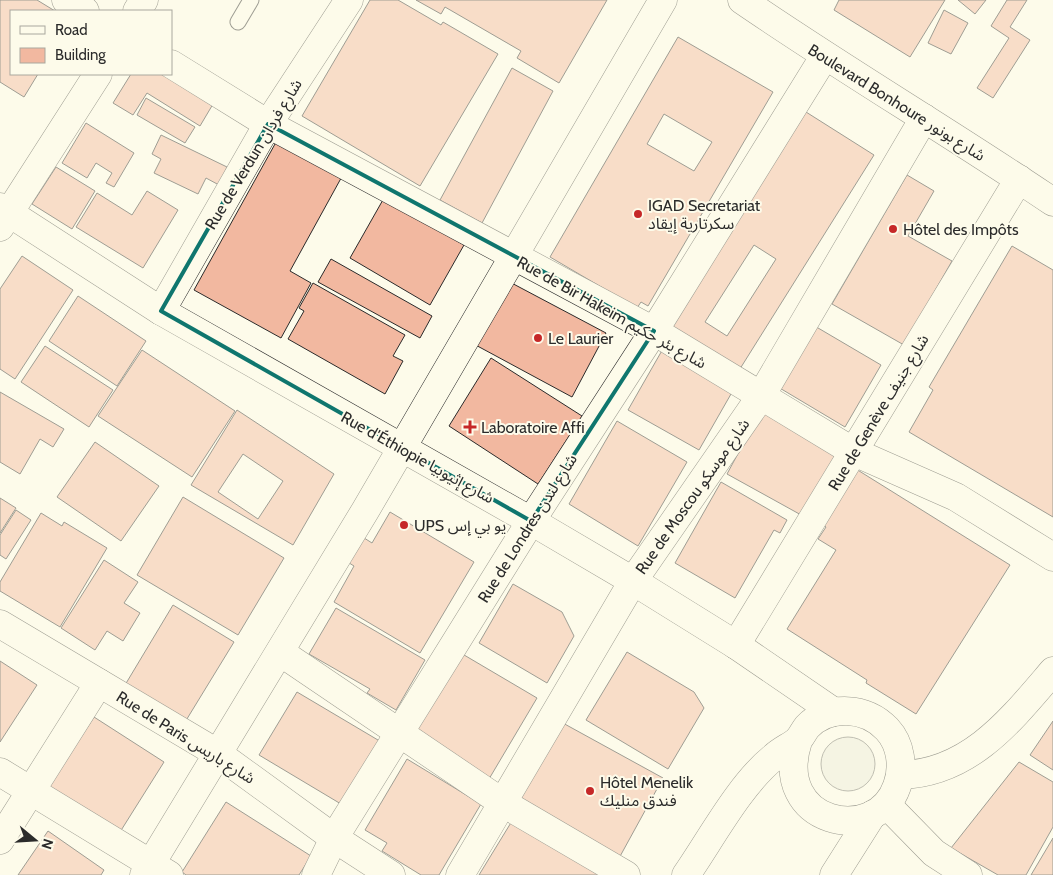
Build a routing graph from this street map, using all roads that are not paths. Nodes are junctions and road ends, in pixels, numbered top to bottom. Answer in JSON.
{"nodes":[{"id":1,"x":66,"y":0,"type":"edge"},
{"id":2,"x":251,"y":0,"type":"edge"},
{"id":3,"x":349,"y":0,"type":"edge"},
{"id":4,"x":663,"y":0,"type":"edge"},
{"id":5,"x":742,"y":0,"type":"edge"},
{"id":6,"x":83,"y":10,"type":"edge"},
{"id":7,"x":238,"y":22,"type":"dead end"},
{"id":8,"x":824,"y":57,"type":"junction"},
{"id":9,"x":172,"y":65,"type":"edge"},
{"id":10,"x":97,"y":75,"type":"edge"},
{"id":11,"x":924,"y":118,"type":"junction"},
{"id":12,"x":268,"y":124,"type":"junction"},
{"id":13,"x":1019,"y":179,"type":"junction"},
{"id":14,"x":1053,"y":202,"type":"edge"},
{"id":15,"x":3,"y":216,"type":"edge"},
{"id":16,"x":514,"y":258,"type":"junction"},
{"id":17,"x":161,"y":311,"type":"junction"},
{"id":18,"x":654,"y":331,"type":"junction"},
{"id":19,"x":761,"y":396,"type":"junction"},
{"id":20,"x":401,"y":448,"type":"junction"},
{"id":21,"x":854,"y":452,"type":"junction"},
{"id":22,"x":531,"y":520,"type":"junction"},
{"id":23,"x":1053,"y":557,"type":"edge"},
{"id":24,"x":632,"y":581,"type":"junction"},
{"id":25,"x":0,"y":624,"type":"edge"},
{"id":26,"x":736,"y":645,"type":"junction"},
{"id":27,"x":280,"y":652,"type":"junction"},
{"id":28,"x":1053,"y":671,"type":"edge"},
{"id":29,"x":99,"y":683,"type":"junction"},
{"id":30,"x":834,"y":712,"type":"junction"},
{"id":31,"x":400,"y":732,"type":"junction"},
{"id":32,"x":798,"y":741,"type":"junction"},
{"id":33,"x":217,"y":753,"type":"junction"},
{"id":34,"x":0,"y":772,"type":"edge"},
{"id":35,"x":901,"y":775,"type":"junction"},
{"id":36,"x":30,"y":791,"type":"junction"},
{"id":37,"x":503,"y":803,"type":"junction"},
{"id":38,"x":879,"y":810,"type":"junction"},
{"id":39,"x":334,"y":838,"type":"junction"},
{"id":40,"x":0,"y":840,"type":"edge"},
{"id":41,"x":155,"y":871,"type":"edge"},
{"id":42,"x":316,"y":875,"type":"edge"},
{"id":43,"x":391,"y":875,"type":"edge"},
{"id":44,"x":460,"y":875,"type":"edge"},
{"id":45,"x":626,"y":875,"type":"edge"},
{"id":46,"x":686,"y":875,"type":"edge"},
{"id":47,"x":834,"y":875,"type":"edge"},
{"id":48,"x":968,"y":875,"type":"edge"}],
"edges":[{"from":1,"to":6,"type":"street"},
{"from":2,"to":7,"type":"lane"},
{"from":3,"to":12,"type":"street","name":"Rue de Verdun شارع فردان"},
{"from":4,"to":16,"type":"street"},
{"from":5,"to":8,"type":"street","name":"Boulevard Bonhoure شارع بونور"},
{"from":8,"to":11,"type":"street","name":"Boulevard Bonhoure شارع بونور"},
{"from":8,"to":18,"type":"street","name":"Rue de Londres شارع لندن"},
{"from":9,"to":12,"type":"street","name":"Rue de Bir Hakeim شارع بئر حكيم"},
{"from":10,"to":15,"type":"street"},
{"from":11,"to":13,"type":"street","name":"Boulevard Bonhoure شارع بونور"},
{"from":11,"to":19,"type":"street","name":"Rue de Moscou شارع موسكو"},
{"from":12,"to":16,"type":"street","name":"Rue de Bir Hakeim شارع بئر حكيم"},
{"from":12,"to":17,"type":"street","name":"Rue de Verdun شارع فردان"},
{"from":13,"to":14,"type":"street","name":"Boulevard Bonhoure شارع بونور"},
{"from":13,"to":21,"type":"street","name":"Rue de Genève شارع جنيف"},
{"from":15,"to":17,"type":"street","name":"Rue d'Éthiopie شارع إثيوبيا"},
{"from":16,"to":18,"type":"street","name":"Rue de Bir Hakeim شارع بئر حكيم"},
{"from":16,"to":20,"type":"street"},
{"from":17,"to":20,"type":"street","name":"Rue d'Éthiopie شارع إثيوبيا"},
{"from":18,"to":19,"type":"street","name":"Rue de Bir Hakeim شارع بئر حكيم"},
{"from":18,"to":22,"type":"street","name":"Rue de Londres شارع لندن"},
{"from":19,"to":21,"type":"street","name":"Rue de Bir Hakeim شارع بئر حكيم"},
{"from":19,"to":24,"type":"street","name":"Rue de Moscou شارع موسكو"},
{"from":20,"to":22,"type":"street","name":"Rue d'Éthiopie شارع إثيوبيا"},
{"from":20,"to":27,"type":"street"},
{"from":21,"to":23,"type":"street","name":"Rue de Bir Hakeim شارع بئر حكيم"},
{"from":21,"to":26,"type":"street","name":"Rue de Genève شارع جنيف"},
{"from":22,"to":24,"type":"street","name":"Rue d'Éthiopie شارع إثيوبيا"},
{"from":22,"to":31,"type":"street","name":"Rue de Londres شارع لندن"},
{"from":24,"to":26,"type":"street","name":"Rue d'Éthiopie شارع إثيوبيا"},
{"from":24,"to":37,"type":"street","name":"Rue de Moscou شارع موسكو"},
{"from":25,"to":29,"type":"street","name":"Rue de Paris شارع باريس"},
{"from":26,"to":30,"type":"street","name":"Rue d'Éthiopie شارع إثيوبيا"},
{"from":27,"to":31,"type":"street"},
{"from":27,"to":33,"type":"street"},
{"from":28,"to":35,"type":"street"},
{"from":29,"to":33,"type":"street","name":"Rue de Paris شارع باريس"},
{"from":29,"to":36,"type":"street"},
{"from":30,"to":32,"type":"street"},
{"from":30,"to":35,"type":"street"},
{"from":31,"to":37,"type":"street"},
{"from":31,"to":39,"type":"street","name":"Rue de Londres شارع لندن"},
{"from":32,"to":38,"type":"street"},
{"from":32,"to":46,"type":"street"},
{"from":33,"to":39,"type":"street","name":"Rue de Paris شارع باريس"},
{"from":33,"to":41,"type":"street"},
{"from":34,"to":36,"type":"street"},
{"from":35,"to":38,"type":"street"},
{"from":36,"to":40,"type":"street"},
{"from":36,"to":41,"type":"street"},
{"from":37,"to":44,"type":"street","name":"Rue de Moscou شارع موسكو"},
{"from":37,"to":45,"type":"street"},
{"from":38,"to":47,"type":"street"},
{"from":38,"to":48,"type":"street"},
{"from":39,"to":42,"type":"street","name":"Rue de Londres شارع لندن"},
{"from":39,"to":43,"type":"street","name":"Rue de Paris شارع باريس"}]}
